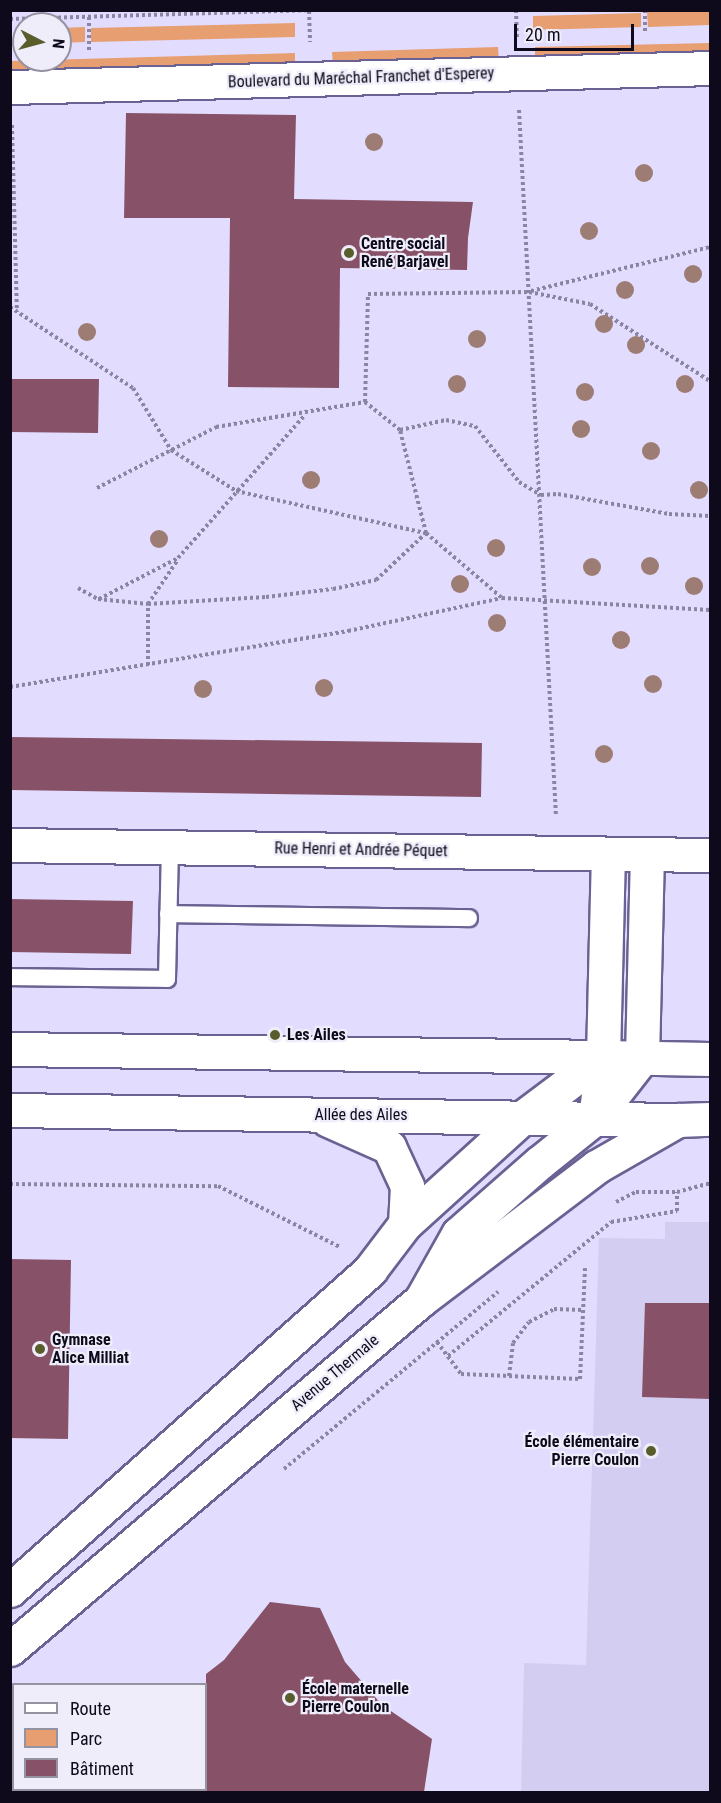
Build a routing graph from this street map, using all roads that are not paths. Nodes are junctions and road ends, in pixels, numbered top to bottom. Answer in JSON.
{"nodes":[{"id":1,"x":711,"y":68,"type":"edge"},
{"id":2,"x":11,"y":100,"type":"edge"},
{"id":3,"x":10,"y":845,"type":"edge"},
{"id":4,"x":170,"y":848,"type":"junction"},
{"id":5,"x":608,"y":854,"type":"junction"},
{"id":6,"x":647,"y":855,"type":"junction"},
{"id":7,"x":711,"y":855,"type":"edge"},
{"id":8,"x":168,"y":914,"type":"junction"},
{"id":9,"x":469,"y":918,"type":"dead end"},
{"id":10,"x":10,"y":978,"type":"edge"},
{"id":11,"x":10,"y":1049,"type":"edge"},
{"id":12,"x":603,"y":1058,"type":"junction"},
{"id":13,"x":642,"y":1058,"type":"junction"},
{"id":14,"x":711,"y":1059,"type":"edge"},
{"id":15,"x":10,"y":1110,"type":"edge"},
{"id":16,"x":315,"y":1114,"type":"junction"},
{"id":17,"x":523,"y":1117,"type":"junction"},
{"id":18,"x":595,"y":1118,"type":"junction"},
{"id":19,"x":711,"y":1119,"type":"edge"},
{"id":20,"x":678,"y":1120,"type":"junction"},
{"id":21,"x":405,"y":1224,"type":"junction"},
{"id":22,"x":415,"y":1305,"type":"junction"},
{"id":23,"x":10,"y":1590,"type":"edge"},
{"id":24,"x":10,"y":1649,"type":"edge"}],
"edges":[{"from":1,"to":2,"type":"main road","name":"Boulevard du Maréchal Franchet d'Esperey"},
{"from":3,"to":4,"type":"main road","name":"Rue Henri et Andrée Péquet"},
{"from":4,"to":5,"type":"main road","name":"Rue Henri et Andrée Péquet"},
{"from":4,"to":8,"type":"lane"},
{"from":5,"to":6,"type":"main road","name":"Rue Henri et Andrée Péquet"},
{"from":5,"to":12,"type":"main road"},
{"from":6,"to":7,"type":"main road","name":"Rue Henri et Andrée Péquet"},
{"from":6,"to":13,"type":"main road"},
{"from":8,"to":9,"type":"lane"},
{"from":8,"to":10,"type":"lane"},
{"from":11,"to":12,"type":"main road"},
{"from":12,"to":13,"type":"main road"},
{"from":12,"to":17,"type":"main road"},
{"from":12,"to":18,"type":"main road"},
{"from":13,"to":14,"type":"main road"},
{"from":13,"to":18,"type":"main road"},
{"from":15,"to":16,"type":"main road","name":"Allée des Ailes"},
{"from":16,"to":17,"type":"main road","name":"Allée des Ailes"},
{"from":16,"to":21,"type":"main road"},
{"from":17,"to":18,"type":"main road","name":"Allée des Ailes"},
{"from":17,"to":21,"type":"main road"},
{"from":18,"to":20,"type":"main road","name":"Allée des Ailes"},
{"from":18,"to":22,"type":"main road"},
{"from":19,"to":20,"type":"main road","name":"Allée des Ailes"},
{"from":20,"to":22,"type":"main road","name":"Avenue Thermale"},
{"from":21,"to":23,"type":"main road"},
{"from":22,"to":24,"type":"main road","name":"Avenue Thermale"}]}
